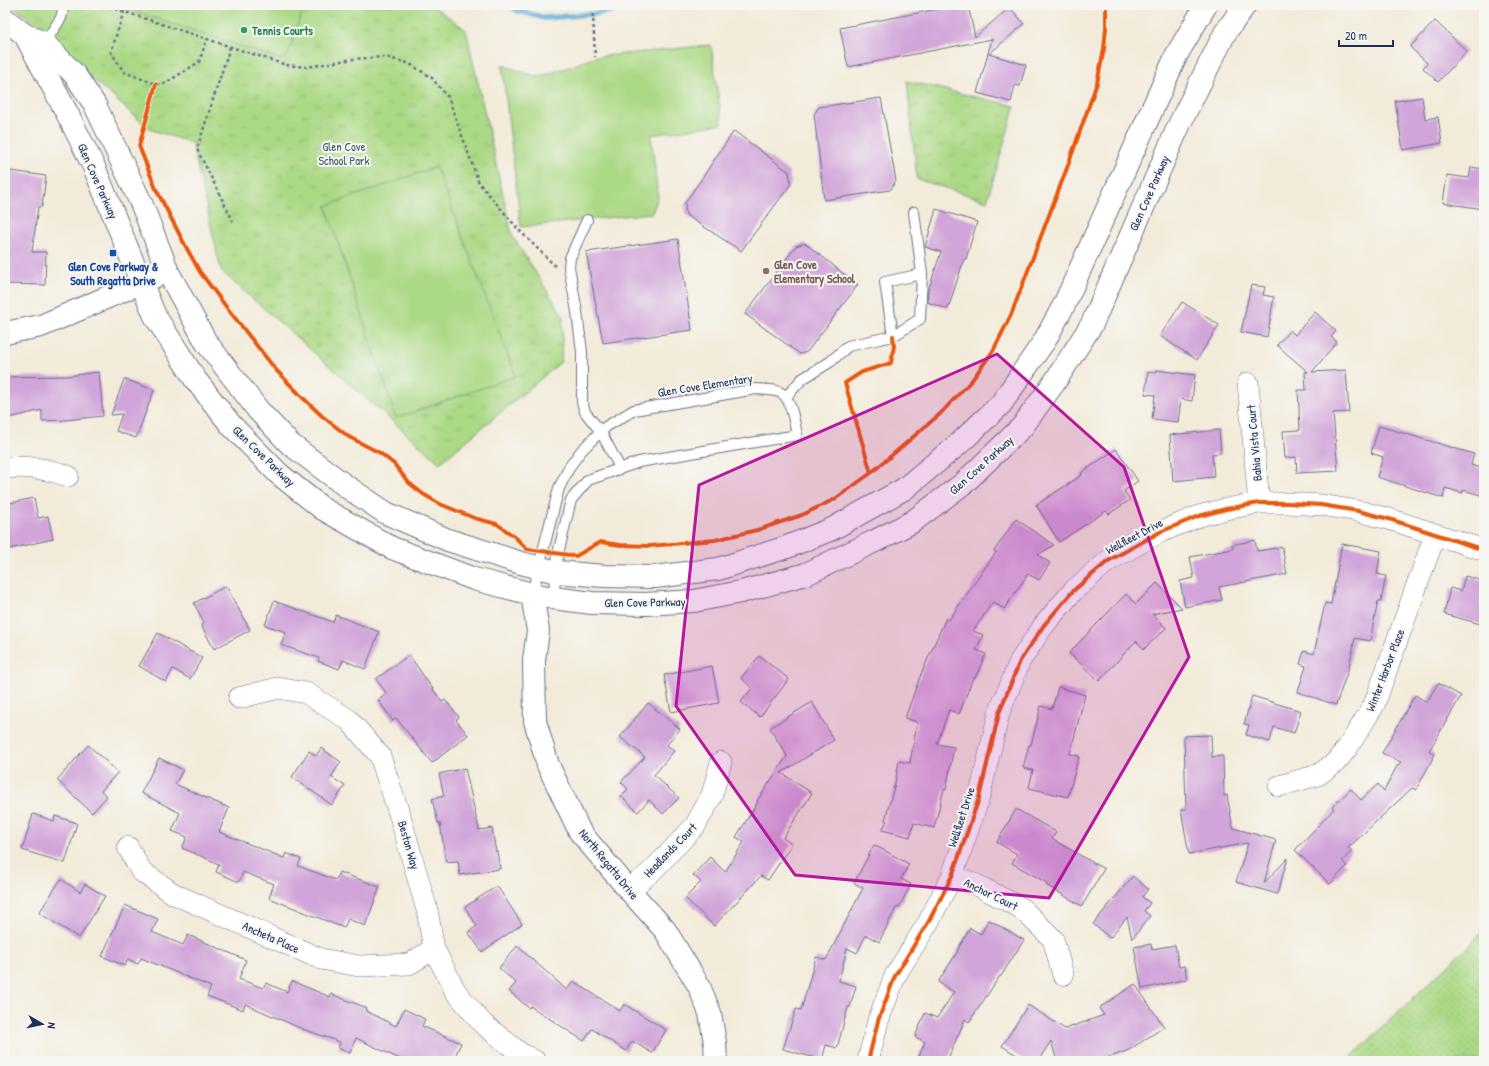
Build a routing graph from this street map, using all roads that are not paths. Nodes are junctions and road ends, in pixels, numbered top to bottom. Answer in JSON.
{"nodes":[{"id":1,"x":64,"y":5,"type":"edge"},
{"id":2,"x":1206,"y":5,"type":"edge"},
{"id":3,"x":1245,"y":5,"type":"edge"},
{"id":4,"x":5,"y":19,"type":"edge"},
{"id":5,"x":34,"y":44,"type":"junction"},
{"id":6,"x":914,"y":212,"type":"dead end"},
{"id":7,"x":587,"y":220,"type":"dead end"},
{"id":8,"x":168,"y":272,"type":"junction"},
{"id":9,"x":922,"y":274,"type":"junction"},
{"id":10,"x":141,"y":282,"type":"junction"},
{"id":11,"x":5,"y":333,"type":"edge"},
{"id":12,"x":893,"y":336,"type":"junction"},
{"id":13,"x":1248,"y":383,"type":"dead end"},
{"id":14,"x":786,"y":397,"type":"junction"},
{"id":15,"x":601,"y":432,"type":"junction"},
{"id":16,"x":5,"y":468,"type":"edge"},
{"id":17,"x":620,"y":468,"type":"junction"},
{"id":18,"x":68,"y":476,"type":"dead end"},
{"id":19,"x":1259,"y":504,"type":"junction"},
{"id":20,"x":1435,"y":535,"type":"junction"},
{"id":21,"x":1484,"y":550,"type":"edge"},
{"id":22,"x":547,"y":570,"type":"junction"},
{"id":23,"x":532,"y":594,"type":"junction"},
{"id":24,"x":553,"y":598,"type":"junction"},
{"id":25,"x":538,"y":631,"type":"junction"},
{"id":26,"x":239,"y":698,"type":"dead end"},
{"id":27,"x":721,"y":762,"type":"dead end"},
{"id":28,"x":1279,"y":786,"type":"dead end"},
{"id":29,"x":128,"y":847,"type":"dead end"},
{"id":30,"x":952,"y":876,"type":"junction"},
{"id":31,"x":629,"y":890,"type":"junction"},
{"id":32,"x":434,"y":949,"type":"junction"},
{"id":33,"x":1064,"y":975,"type":"dead end"},
{"id":34,"x":535,"y":1061,"type":"edge"},
{"id":35,"x":716,"y":1061,"type":"edge"},
{"id":36,"x":868,"y":1061,"type":"edge"}],
"edges":[{"from":1,"to":5,"type":"lane"},
{"from":2,"to":22,"type":"main road","name":"Glen Cove Parkway"},
{"from":3,"to":24,"type":"main road","name":"Glen Cove Parkway"},
{"from":4,"to":5,"type":"main road","name":"Glen Cove Parkway"},
{"from":5,"to":8,"type":"main road","name":"Glen Cove Parkway"},
{"from":5,"to":10,"type":"main road","name":"Glen Cove Parkway"},
{"from":6,"to":9,"type":"lane"},
{"from":7,"to":15,"type":"lane"},
{"from":8,"to":10,"type":"main road"},
{"from":8,"to":22,"type":"main road","name":"Glen Cove Parkway"},
{"from":9,"to":12,"type":"lane"},
{"from":9,"to":12,"type":"lane"},
{"from":10,"to":11,"type":"main road"},
{"from":10,"to":23,"type":"main road","name":"Glen Cove Parkway"},
{"from":12,"to":14,"type":"lane"},
{"from":13,"to":19,"type":"street","name":"Bahia Vista Court"},
{"from":14,"to":15,"type":"lane","name":"Glen Cove Elementary"},
{"from":14,"to":17,"type":"lane","name":"Glen Cove Elementary"},
{"from":15,"to":17,"type":"lane"},
{"from":15,"to":22,"type":"lane","name":"Glen Cove Elementary"},
{"from":16,"to":18,"type":"street"},
{"from":17,"to":22,"type":"lane","name":"Glen Cove Elementary"},
{"from":19,"to":20,"type":"street","name":"Wellfleet Drive"},
{"from":19,"to":30,"type":"street","name":"Wellfleet Drive"},
{"from":20,"to":21,"type":"street","name":"Wellfleet Drive"},
{"from":20,"to":28,"type":"street","name":"Winter Harbor Place"},
{"from":22,"to":23,"type":"lane","name":"Glen Cove Elementary"},
{"from":22,"to":24,"type":"lane","name":"Glen Cove Elementary"},
{"from":23,"to":24,"type":"main road","name":"Glen Cove Parkway"},
{"from":23,"to":25,"type":"main road","name":"North Regatta Drive"},
{"from":24,"to":25,"type":"main road","name":"North Regatta Drive"},
{"from":25,"to":31,"type":"main road","name":"North Regatta Drive"},
{"from":26,"to":32,"type":"street","name":"Beston Way"},
{"from":27,"to":31,"type":"street","name":"Headlands Court"},
{"from":29,"to":32,"type":"street","name":"Ancheta Place"},
{"from":30,"to":33,"type":"street","name":"Anchor Court"},
{"from":30,"to":36,"type":"street","name":"Wellfleet Drive"},
{"from":31,"to":35,"type":"main road","name":"North Regatta Drive"},
{"from":32,"to":34,"type":"street","name":"Beston Way"}]}
